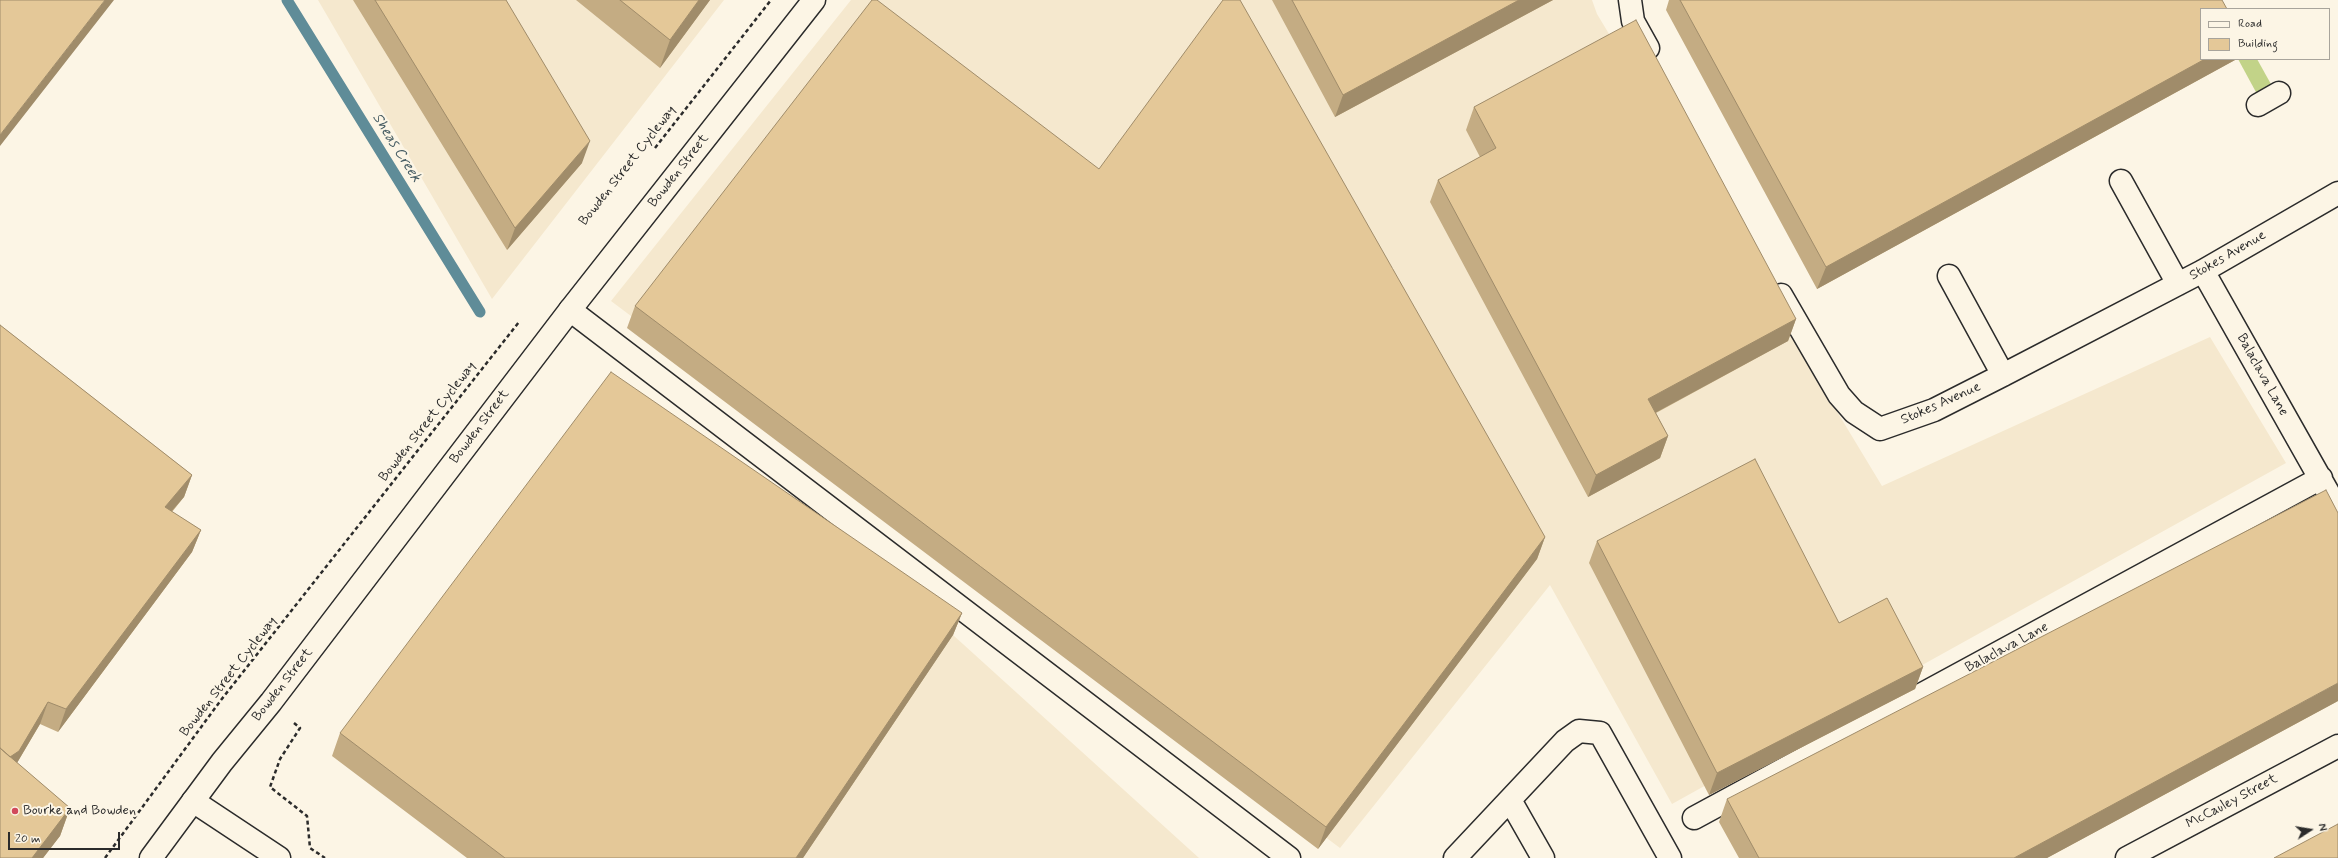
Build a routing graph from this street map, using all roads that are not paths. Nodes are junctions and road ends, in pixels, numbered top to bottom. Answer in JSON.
{"nodes":[{"id":1,"x":814,"y":0,"type":"edge"},
{"id":2,"x":1632,"y":10,"type":"edge"},
{"id":3,"x":1659,"y":69,"type":"edge"},
{"id":4,"x":2279,"y":94,"type":"dead end"},
{"id":5,"x":2258,"y":105,"type":"dead end"},
{"id":6,"x":2121,"y":180,"type":"dead end"},
{"id":7,"x":2338,"y":193,"type":"edge"},
{"id":8,"x":2203,"y":271,"type":"junction"},
{"id":9,"x":1770,"y":276,"type":"edge"},
{"id":10,"x":1949,"y":276,"type":"dead end"},
{"id":11,"x":2178,"y":284,"type":"junction"},
{"id":12,"x":570,"y":310,"type":"junction"},
{"id":13,"x":2003,"y":375,"type":"junction"},
{"id":14,"x":2320,"y":478,"type":"junction"},
{"id":15,"x":2338,"y":510,"type":"edge"},
{"id":16,"x":2338,"y":746,"type":"edge"},
{"id":17,"x":1510,"y":800,"type":"junction"},
{"id":18,"x":193,"y":801,"type":"junction"},
{"id":19,"x":1694,"y":818,"type":"dead end"},
{"id":20,"x":151,"y":858,"type":"edge"},
{"id":21,"x":279,"y":858,"type":"edge"},
{"id":22,"x":1289,"y":858,"type":"edge"},
{"id":23,"x":1455,"y":858,"type":"edge"},
{"id":24,"x":1543,"y":858,"type":"edge"},
{"id":25,"x":1670,"y":858,"type":"edge"},
{"id":26,"x":2126,"y":858,"type":"edge"}],
"edges":[{"from":1,"to":12,"type":"street","name":"Bowden Street"},
{"from":2,"to":3,"type":"street"},
{"from":4,"to":5,"type":"street"},
{"from":6,"to":11,"type":"street"},
{"from":7,"to":8,"type":"street","name":"Stokes Avenue"},
{"from":8,"to":11,"type":"street","name":"Stokes Avenue"},
{"from":8,"to":14,"type":"street","name":"Balaclava Lane"},
{"from":9,"to":13,"type":"street","name":"Stokes Avenue"},
{"from":10,"to":13,"type":"street"},
{"from":11,"to":13,"type":"street","name":"Stokes Avenue"},
{"from":12,"to":18,"type":"street","name":"Bowden Street"},
{"from":12,"to":22,"type":"street"},
{"from":14,"to":15,"type":"street","name":"Balaclava Lane"},
{"from":14,"to":19,"type":"street","name":"Balaclava Lane"},
{"from":16,"to":26,"type":"street","name":"McCauley Street"},
{"from":17,"to":23,"type":"street"},
{"from":17,"to":24,"type":"street"},
{"from":17,"to":25,"type":"street"},
{"from":18,"to":20,"type":"street","name":"Bowden Street"},
{"from":18,"to":21,"type":"street"}]}
